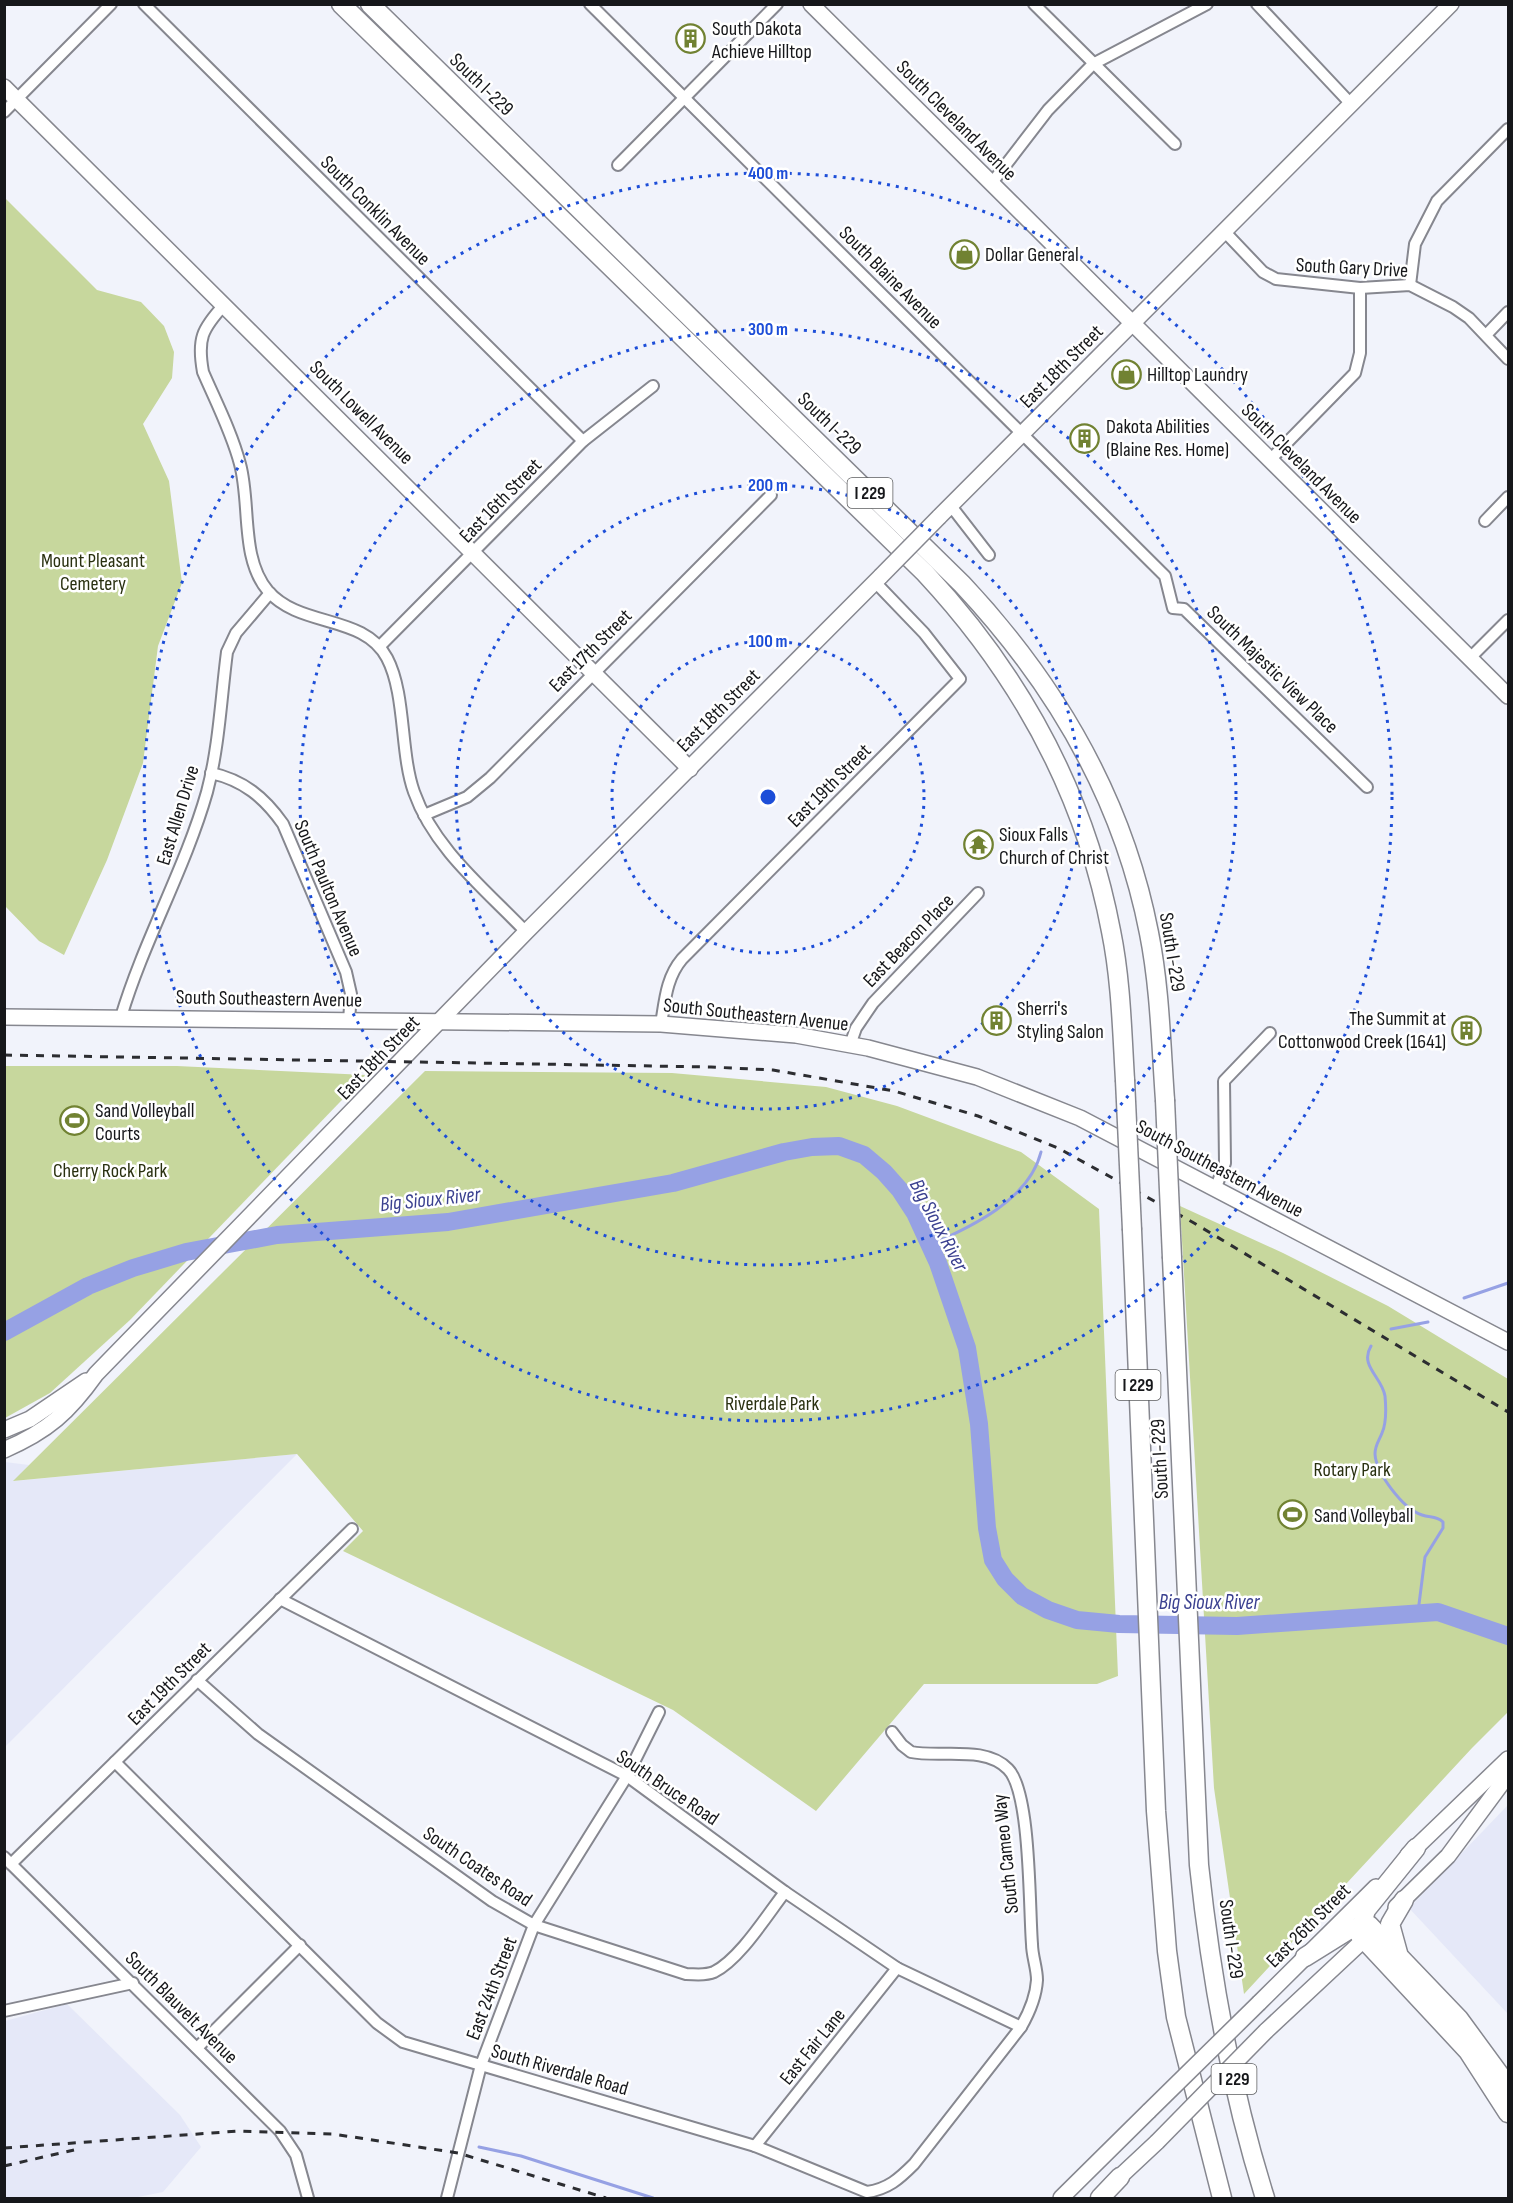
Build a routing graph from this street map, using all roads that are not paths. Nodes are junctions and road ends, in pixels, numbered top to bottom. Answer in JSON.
{"nodes":[{"id":1,"x":111,"y":4,"type":"edge"},
{"id":2,"x":144,"y":4,"type":"edge"},
{"id":3,"x":341,"y":4,"type":"edge"},
{"id":4,"x":370,"y":4,"type":"edge"},
{"id":5,"x":590,"y":4,"type":"edge"},
{"id":6,"x":777,"y":4,"type":"edge"},
{"id":7,"x":811,"y":4,"type":"edge"},
{"id":8,"x":1034,"y":4,"type":"edge"},
{"id":9,"x":1207,"y":4,"type":"edge"},
{"id":10,"x":1257,"y":4,"type":"edge"},
{"id":11,"x":1451,"y":4,"type":"edge"},
{"id":12,"x":1094,"y":64,"type":"junction"},
{"id":13,"x":4,"y":87,"type":"edge"},
{"id":14,"x":684,"y":98,"type":"junction"},
{"id":15,"x":17,"y":100,"type":"junction"},
{"id":16,"x":1351,"y":104,"type":"junction"},
{"id":17,"x":4,"y":112,"type":"edge"},
{"id":18,"x":1509,"y":129,"type":"edge"},
{"id":19,"x":1175,"y":144,"type":"dead end"},
{"id":20,"x":618,"y":165,"type":"dead end"},
{"id":21,"x":991,"y":184,"type":"junction"},
{"id":22,"x":1224,"y":231,"type":"junction"},
{"id":23,"x":1410,"y":285,"type":"junction"},
{"id":24,"x":1360,"y":288,"type":"junction"},
{"id":25,"x":224,"y":305,"type":"junction"},
{"id":26,"x":1509,"y":312,"type":"edge"},
{"id":27,"x":1132,"y":323,"type":"junction"},
{"id":28,"x":1486,"y":335,"type":"junction"},
{"id":29,"x":1509,"y":359,"type":"edge"},
{"id":30,"x":653,"y":386,"type":"dead end"},
{"id":31,"x":1024,"y":434,"type":"junction"},
{"id":32,"x":584,"y":441,"type":"junction"},
{"id":33,"x":1269,"y":460,"type":"junction"},
{"id":34,"x":771,"y":495,"type":"dead end"},
{"id":35,"x":1509,"y":497,"type":"edge"},
{"id":36,"x":945,"y":512,"type":"junction"},
{"id":37,"x":1485,"y":521,"type":"dead end"},
{"id":38,"x":474,"y":552,"type":"junction"},
{"id":39,"x":989,"y":555,"type":"dead end"},
{"id":40,"x":1165,"y":576,"type":"joint"},
{"id":41,"x":878,"y":579,"type":"junction"},
{"id":42,"x":270,"y":593,"type":"junction"},
{"id":43,"x":1509,"y":620,"type":"edge"},
{"id":44,"x":380,"y":646,"type":"junction"},
{"id":45,"x":1470,"y":658,"type":"junction"},
{"id":46,"x":594,"y":672,"type":"junction"},
{"id":47,"x":1509,"y":696,"type":"edge"},
{"id":48,"x":690,"y":769,"type":"junction"},
{"id":49,"x":211,"y":773,"type":"junction"},
{"id":50,"x":1367,"y":788,"type":"dead end"},
{"id":51,"x":424,"y":815,"type":"junction"},
{"id":52,"x":978,"y":893,"type":"dead end"},
{"id":53,"x":526,"y":932,"type":"junction"},
{"id":54,"x":4,"y":1017,"type":"edge"},
{"id":55,"x":121,"y":1017,"type":"junction"},
{"id":56,"x":349,"y":1020,"type":"junction"},
{"id":57,"x":441,"y":1022,"type":"junction"},
{"id":58,"x":661,"y":1024,"type":"junction"},
{"id":59,"x":1270,"y":1034,"type":"dead end"},
{"id":60,"x":850,"y":1045,"type":"junction"},
{"id":61,"x":1215,"y":1190,"type":"junction"},
{"id":62,"x":1509,"y":1342,"type":"edge"},
{"id":63,"x":96,"y":1374,"type":"junction"},
{"id":64,"x":4,"y":1430,"type":"edge"},
{"id":65,"x":4,"y":1450,"type":"edge"},
{"id":66,"x":352,"y":1529,"type":"dead end"},
{"id":67,"x":280,"y":1599,"type":"junction"},
{"id":68,"x":197,"y":1680,"type":"junction"},
{"id":69,"x":659,"y":1712,"type":"dead end"},
{"id":70,"x":892,"y":1732,"type":"dead end"},
{"id":71,"x":1509,"y":1759,"type":"edge"},
{"id":72,"x":115,"y":1762,"type":"junction"},
{"id":73,"x":1509,"y":1775,"type":"edge"},
{"id":74,"x":627,"y":1776,"type":"junction"},
{"id":75,"x":1416,"y":1848,"type":"junction"},
{"id":76,"x":8,"y":1860,"type":"edge"},
{"id":77,"x":785,"y":1892,"type":"junction"},
{"id":78,"x":1404,"y":1900,"type":"junction"},
{"id":79,"x":534,"y":1924,"type":"junction"},
{"id":80,"x":1366,"y":1932,"type":"junction"},
{"id":81,"x":300,"y":1945,"type":"junction"},
{"id":82,"x":1305,"y":1957,"type":"junction"},
{"id":83,"x":1405,"y":1961,"type":"junction"},
{"id":84,"x":897,"y":1968,"type":"junction"},
{"id":85,"x":133,"y":1983,"type":"junction"},
{"id":86,"x":4,"y":2011,"type":"edge"},
{"id":87,"x":1021,"y":2027,"type":"junction"},
{"id":88,"x":197,"y":2048,"type":"junction"},
{"id":89,"x":481,"y":2065,"type":"junction"},
{"id":90,"x":1509,"y":2086,"type":"edge"},
{"id":91,"x":1509,"y":2113,"type":"edge"},
{"id":92,"x":1206,"y":2138,"type":"junction"},
{"id":93,"x":755,"y":2146,"type":"junction"},
{"id":94,"x":1120,"y":2177,"type":"junction"},
{"id":95,"x":308,"y":2199,"type":"edge"},
{"id":96,"x":447,"y":2199,"type":"edge"},
{"id":97,"x":1061,"y":2199,"type":"edge"},
{"id":98,"x":1095,"y":2199,"type":"edge"},
{"id":99,"x":1100,"y":2199,"type":"edge"},
{"id":100,"x":1215,"y":2199,"type":"edge"},
{"id":101,"x":1221,"y":2199,"type":"edge"},
{"id":102,"x":1264,"y":2199,"type":"edge"}],
"edges":[{"from":1,"to":15,"type":"street"},
{"from":2,"to":32,"type":"street","name":"South Conklin Avenue"},
{"from":3,"to":92,"type":"highway","name":"South I-229","number":"I 229","bridge":true},
{"from":4,"to":102,"type":"highway","name":"South I-229","number":"I 229","bridge":true},
{"from":5,"to":14,"type":"street","name":"South Blaine Avenue"},
{"from":6,"to":14,"type":"street"},
{"from":7,"to":21,"type":"street","name":"South Cleveland Avenue"},
{"from":8,"to":12,"type":"street"},
{"from":9,"to":12,"type":"street"},
{"from":10,"to":16,"type":"street"},
{"from":11,"to":16,"type":"street","name":"East 18th Street"},
{"from":12,"to":19,"type":"street"},
{"from":12,"to":21,"type":"street"},
{"from":13,"to":15,"type":"street","name":"South Lowell Avenue"},
{"from":14,"to":20,"type":"street"},
{"from":14,"to":31,"type":"street","name":"South Blaine Avenue"},
{"from":15,"to":17,"type":"street"},
{"from":15,"to":25,"type":"street","name":"South Lowell Avenue"},
{"from":16,"to":22,"type":"street","name":"East 18th Street"},
{"from":18,"to":23,"type":"street"},
{"from":21,"to":27,"type":"street","name":"South Cleveland Avenue"},
{"from":22,"to":24,"type":"street","name":"South Gary Drive"},
{"from":22,"to":27,"type":"street","name":"East 18th Street"},
{"from":23,"to":24,"type":"street","name":"South Gary Drive"},
{"from":23,"to":28,"type":"street","name":"South Gary Drive"},
{"from":24,"to":33,"type":"street"},
{"from":25,"to":38,"type":"street","name":"South Lowell Avenue"},
{"from":25,"to":42,"type":"street"},
{"from":26,"to":28,"type":"street"},
{"from":27,"to":31,"type":"street","name":"East 18th Street"},
{"from":27,"to":33,"type":"street","name":"South Cleveland Avenue"},
{"from":28,"to":29,"type":"street","name":"South Gary Drive"},
{"from":30,"to":32,"type":"street","name":"East 16th Street"},
{"from":31,"to":36,"type":"street","name":"East 18th Street"},
{"from":31,"to":40,"type":"street","name":"South Blaine Avenue"},
{"from":32,"to":38,"type":"street","name":"East 16th Street"},
{"from":33,"to":45,"type":"street","name":"South Cleveland Avenue"},
{"from":34,"to":46,"type":"street","name":"East 17th Street"},
{"from":35,"to":37,"type":"street"},
{"from":36,"to":39,"type":"street"},
{"from":36,"to":41,"type":"street","name":"East 18th Street","bridge":true},
{"from":38,"to":44,"type":"street","name":"East 16th Street"},
{"from":38,"to":46,"type":"street","name":"South Lowell Avenue"},
{"from":40,"to":50,"type":"street","name":"South Majestic View Place"},
{"from":41,"to":48,"type":"street","name":"East 18th Street"},
{"from":41,"to":58,"type":"street","name":"East 19th Street"},
{"from":42,"to":44,"type":"street"},
{"from":42,"to":49,"type":"street","name":"East Allen Drive"},
{"from":43,"to":45,"type":"street"},
{"from":44,"to":51,"type":"street"},
{"from":45,"to":47,"type":"street","name":"South Cleveland Avenue"},
{"from":46,"to":48,"type":"street","name":"South Lowell Avenue"},
{"from":46,"to":51,"type":"street","name":"East 17th Street"},
{"from":48,"to":53,"type":"street","name":"East 18th Street"},
{"from":49,"to":55,"type":"street","name":"East Allen Drive"},
{"from":49,"to":56,"type":"street","name":"South Paulton Avenue"},
{"from":51,"to":53,"type":"street"},
{"from":52,"to":60,"type":"street","name":"East Beacon Place"},
{"from":53,"to":57,"type":"street","name":"East 18th Street"},
{"from":54,"to":55,"type":"street","name":"South Southeastern Avenue"},
{"from":55,"to":56,"type":"street","name":"South Southeastern Avenue"},
{"from":56,"to":57,"type":"street","name":"South Southeastern Avenue"},
{"from":57,"to":58,"type":"street","name":"South Southeastern Avenue"},
{"from":57,"to":63,"type":"street","name":"East 18th Street"},
{"from":58,"to":60,"type":"street","name":"South Southeastern Avenue"},
{"from":59,"to":61,"type":"street"},
{"from":60,"to":61,"type":"street","name":"South Southeastern Avenue"},
{"from":61,"to":62,"type":"street","name":"South Southeastern Avenue"},
{"from":63,"to":64,"type":"street"},
{"from":63,"to":65,"type":"street"},
{"from":66,"to":67,"type":"street","name":"East 19th Street"},
{"from":67,"to":68,"type":"street","name":"East 19th Street"},
{"from":67,"to":74,"type":"street","name":"South Bruce Road"},
{"from":68,"to":72,"type":"street","name":"East 19th Street"},
{"from":68,"to":79,"type":"street","name":"South Coates Road"},
{"from":69,"to":74,"type":"street","name":"East 24th Street"},
{"from":70,"to":87,"type":"street","name":"South Cameo Way"},
{"from":71,"to":75,"type":"street","name":"East 26th Street"},
{"from":72,"to":76,"type":"street","name":"East 19th Street"},
{"from":72,"to":81,"type":"street","name":"South Riverdale Road"},
{"from":73,"to":78,"type":"street"},
{"from":74,"to":77,"type":"street","name":"South Bruce Road"},
{"from":74,"to":79,"type":"street","name":"East 24th Street"},
{"from":75,"to":80,"type":"highway"},
{"from":75,"to":82,"type":"street","name":"East 26th Street"},
{"from":76,"to":85,"type":"street","name":"South Blauvelt Avenue"},
{"from":77,"to":79,"type":"street","name":"South Coates Road"},
{"from":77,"to":84,"type":"street","name":"South Bruce Road"},
{"from":78,"to":80,"type":"street"},
{"from":78,"to":83,"type":"highway"},
{"from":79,"to":89,"type":"street","name":"East 24th Street"},
{"from":80,"to":82,"type":"highway"},
{"from":80,"to":83,"type":"highway"},
{"from":80,"to":91,"type":"highway"},
{"from":80,"to":94,"type":"street","bridge":true},
{"from":81,"to":88,"type":"street"},
{"from":81,"to":89,"type":"street","name":"South Riverdale Road"},
{"from":82,"to":97,"type":"street","name":"East 26th Street","bridge":true},
{"from":83,"to":90,"type":"highway"},
{"from":84,"to":87,"type":"street","name":"South Bruce Road"},
{"from":84,"to":93,"type":"street","name":"East Fair Lane"},
{"from":85,"to":86,"type":"street"},
{"from":85,"to":88,"type":"street","name":"South Blauvelt Avenue"},
{"from":87,"to":93,"type":"street","name":"South Riverdale Road"},
{"from":88,"to":95,"type":"street","name":"South Blauvelt Avenue"},
{"from":89,"to":93,"type":"street","name":"South Riverdale Road"},
{"from":89,"to":96,"type":"street","name":"East 24th Street"},
{"from":92,"to":100,"type":"highway"},
{"from":92,"to":101,"type":"highway","name":"South I-229","number":"I 229"},
{"from":94,"to":98,"type":"street"},
{"from":94,"to":99,"type":"highway"}]}
